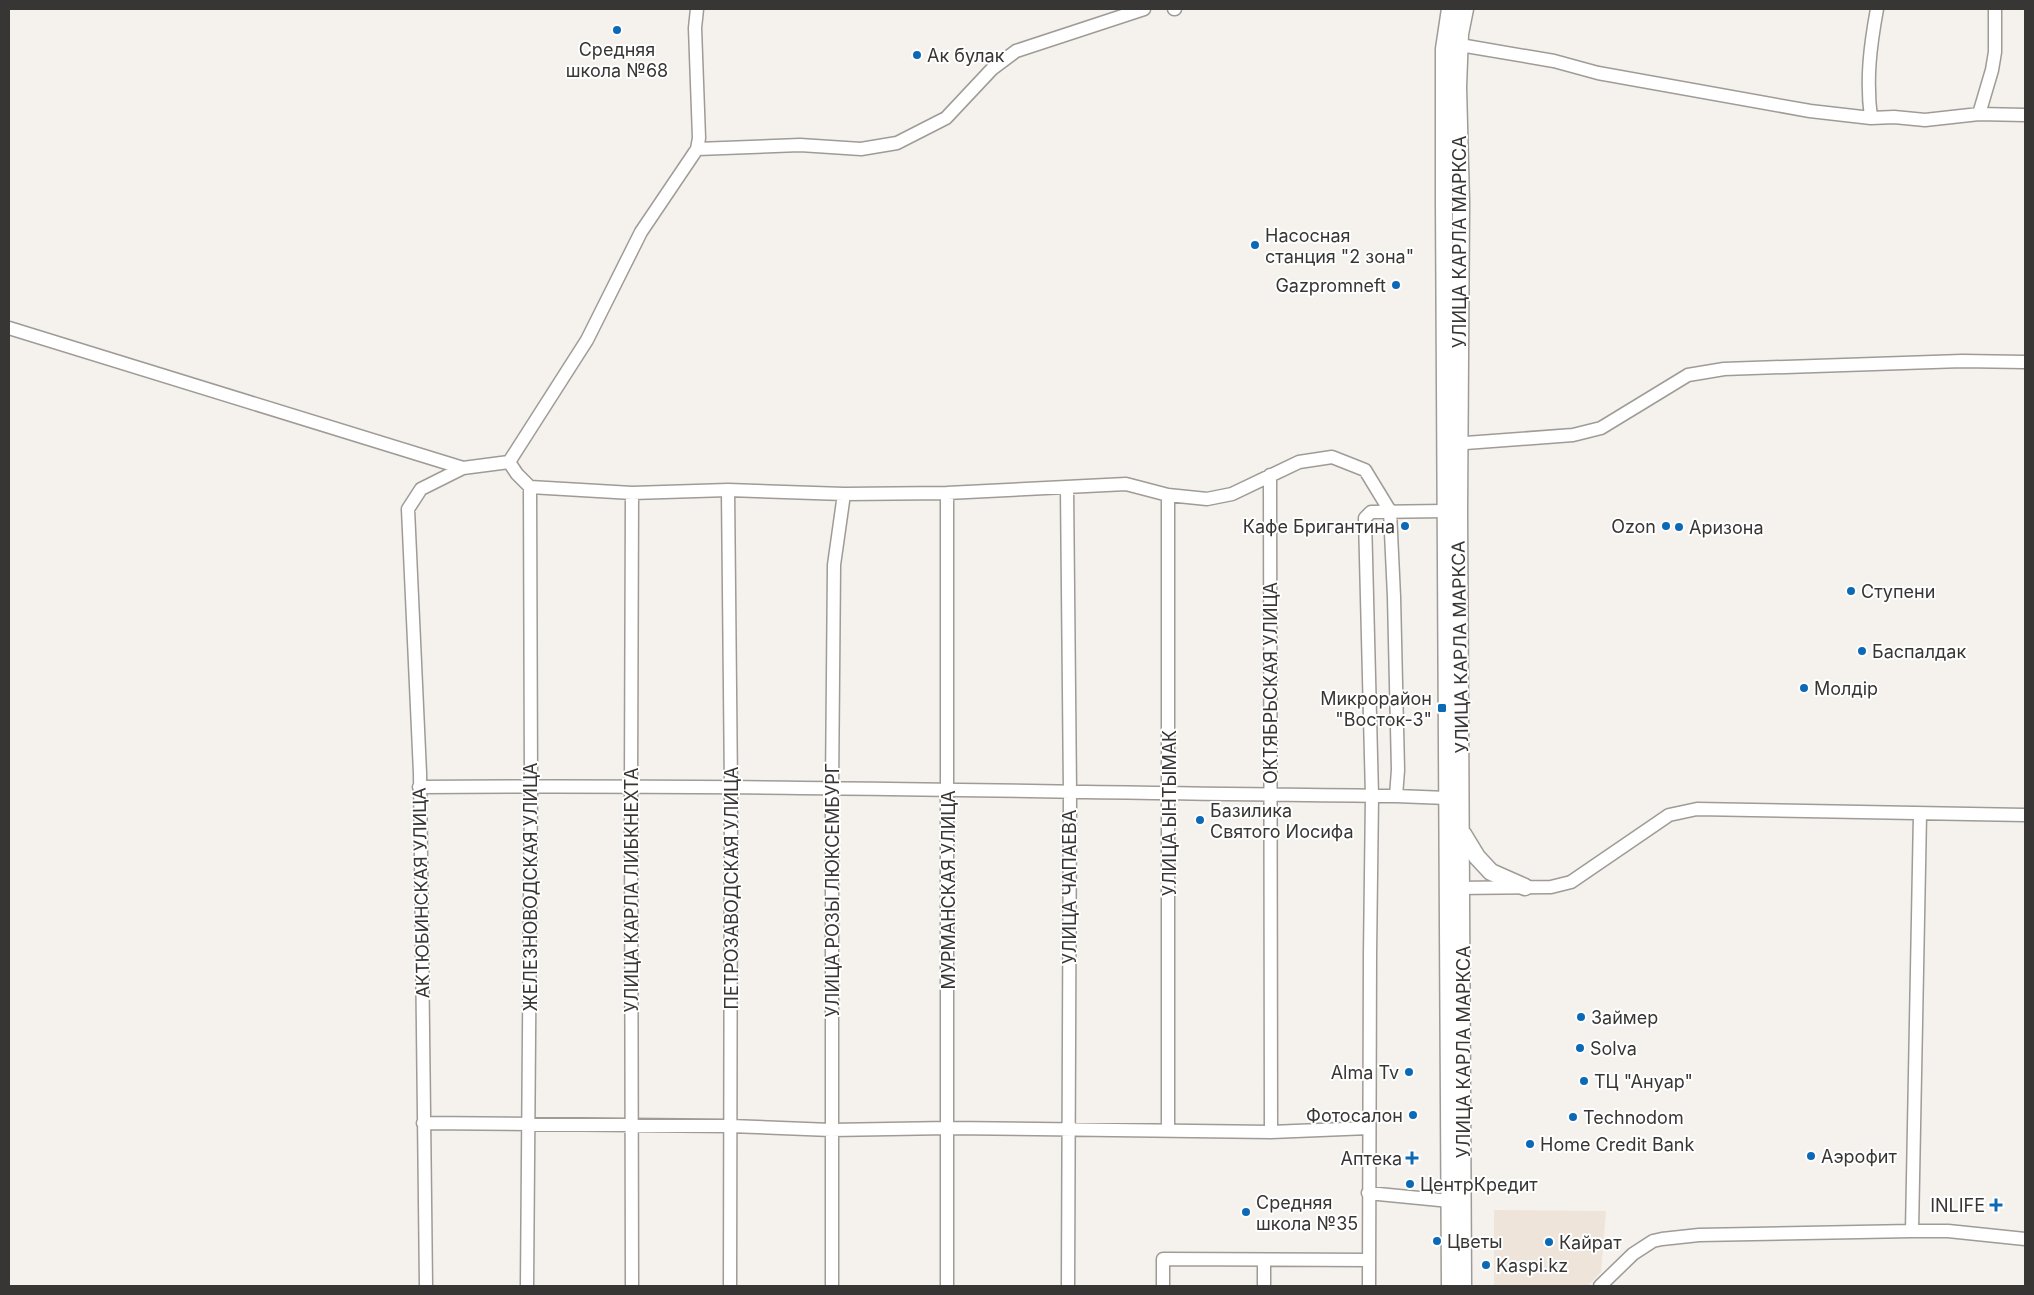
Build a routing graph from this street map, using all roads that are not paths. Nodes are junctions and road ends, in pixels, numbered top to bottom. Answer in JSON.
{"nodes":[{"id":1,"x":697,"y":9,"type":"edge"},
{"id":2,"x":1144,"y":9,"type":"edge"},
{"id":3,"x":1450,"y":9,"type":"edge"},
{"id":4,"x":1465,"y":9,"type":"edge"},
{"id":5,"x":1876,"y":9,"type":"edge"},
{"id":6,"x":1994,"y":9,"type":"edge"},
{"id":7,"x":1460,"y":45,"type":"junction"},
{"id":8,"x":1979,"y":114,"type":"junction"},
{"id":9,"x":2025,"y":115,"type":"edge"},
{"id":10,"x":1871,"y":118,"type":"junction"},
{"id":11,"x":696,"y":149,"type":"junction"},
{"id":12,"x":9,"y":328,"type":"edge"},
{"id":13,"x":2025,"y":362,"type":"edge"},
{"id":14,"x":1452,"y":444,"type":"junction"},
{"id":15,"x":509,"y":462,"type":"junction"},
{"id":16,"x":463,"y":468,"type":"junction"},
{"id":17,"x":1270,"y":475,"type":"junction"},
{"id":18,"x":530,"y":487,"type":"junction"},
{"id":19,"x":1067,"y":488,"type":"junction"},
{"id":20,"x":728,"y":490,"type":"junction"},
{"id":21,"x":632,"y":493,"type":"junction"},
{"id":22,"x":947,"y":493,"type":"junction"},
{"id":23,"x":844,"y":494,"type":"junction"},
{"id":24,"x":1168,"y":495,"type":"junction"},
{"id":25,"x":1390,"y":511,"type":"junction"},
{"id":26,"x":1445,"y":511,"type":"junction"},
{"id":27,"x":532,"y":786,"type":"junction"},
{"id":28,"x":419,"y":787,"type":"junction"},
{"id":29,"x":631,"y":787,"type":"junction"},
{"id":30,"x":731,"y":788,"type":"junction"},
{"id":31,"x":832,"y":789,"type":"junction"},
{"id":32,"x":948,"y":791,"type":"junction"},
{"id":33,"x":1070,"y":792,"type":"junction"},
{"id":34,"x":1169,"y":793,"type":"junction"},
{"id":35,"x":1270,"y":794,"type":"junction"},
{"id":36,"x":1372,"y":796,"type":"junction"},
{"id":37,"x":1396,"y":796,"type":"junction"},
{"id":38,"x":1447,"y":798,"type":"junction"},
{"id":39,"x":1920,"y":814,"type":"junction"},
{"id":40,"x":2025,"y":815,"type":"edge"},
{"id":41,"x":1462,"y":831,"type":"junction"},
{"id":42,"x":1525,"y":887,"type":"junction"},
{"id":43,"x":1455,"y":888,"type":"junction"},
{"id":44,"x":423,"y":1123,"type":"junction"},
{"id":45,"x":528,"y":1124,"type":"junction"},
{"id":46,"x":632,"y":1125,"type":"junction"},
{"id":47,"x":730,"y":1126,"type":"junction"},
{"id":48,"x":948,"y":1128,"type":"junction"},
{"id":49,"x":1369,"y":1128,"type":"junction"},
{"id":50,"x":831,"y":1130,"type":"junction"},
{"id":51,"x":1068,"y":1130,"type":"junction"},
{"id":52,"x":1168,"y":1131,"type":"junction"},
{"id":53,"x":1271,"y":1132,"type":"junction"},
{"id":54,"x":1368,"y":1193,"type":"junction"},
{"id":55,"x":1450,"y":1201,"type":"junction"},
{"id":56,"x":1912,"y":1231,"type":"junction"},
{"id":57,"x":2025,"y":1239,"type":"edge"},
{"id":58,"x":1264,"y":1260,"type":"junction"},
{"id":59,"x":1369,"y":1260,"type":"junction"},
{"id":60,"x":426,"y":1286,"type":"edge"},
{"id":61,"x":527,"y":1286,"type":"edge"},
{"id":62,"x":632,"y":1286,"type":"edge"},
{"id":63,"x":730,"y":1286,"type":"edge"},
{"id":64,"x":832,"y":1286,"type":"edge"},
{"id":65,"x":947,"y":1286,"type":"edge"},
{"id":66,"x":1068,"y":1286,"type":"edge"},
{"id":67,"x":1163,"y":1286,"type":"edge"},
{"id":68,"x":1264,"y":1286,"type":"edge"},
{"id":69,"x":1369,"y":1286,"type":"edge"},
{"id":70,"x":1450,"y":1286,"type":"edge"},
{"id":71,"x":1463,"y":1286,"type":"edge"},
{"id":72,"x":1600,"y":1286,"type":"edge"}],
"edges":[{"from":1,"to":11,"type":"street"},
{"from":2,"to":11,"type":"street"},
{"from":3,"to":14,"type":"main road","name":"УЛИЦА КАРЛА МАРКСА"},
{"from":4,"to":7,"type":"main road","name":"УЛИЦА КАРЛА МАРКСА"},
{"from":5,"to":10,"type":"street"},
{"from":6,"to":8,"type":"street"},
{"from":7,"to":10,"type":"street"},
{"from":7,"to":14,"type":"main road","name":"УЛИЦА КАРЛА МАРКСА"},
{"from":8,"to":9,"type":"street"},
{"from":8,"to":10,"type":"street"},
{"from":11,"to":15,"type":"street"},
{"from":12,"to":16,"type":"street"},
{"from":13,"to":14,"type":"street"},
{"from":14,"to":26,"type":"main road","name":"УЛИЦА КАРЛА МАРКСА"},
{"from":14,"to":41,"type":"main road","name":"УЛИЦА КАРЛА МАРКСА"},
{"from":15,"to":16,"type":"street"},
{"from":15,"to":18,"type":"street"},
{"from":16,"to":28,"type":"street","name":"АКТЮБИНСКАЯ УЛИЦА"},
{"from":17,"to":24,"type":"street"},
{"from":17,"to":25,"type":"street"},
{"from":17,"to":35,"type":"street","name":"ОКТЯБРЬСКАЯ УЛИЦА"},
{"from":18,"to":21,"type":"street"},
{"from":18,"to":27,"type":"street","name":"ЖЕЛЕЗНОВОДСКАЯ УЛИЦА"},
{"from":19,"to":22,"type":"street"},
{"from":19,"to":24,"type":"street"},
{"from":19,"to":33,"type":"street","name":"УЛИЦА ЧАПАЕВА"},
{"from":20,"to":21,"type":"street"},
{"from":20,"to":23,"type":"street"},
{"from":20,"to":30,"type":"street","name":"ПЕТРОЗАВОДСКАЯ УЛИЦА"},
{"from":21,"to":29,"type":"street","name":"УЛИЦА КАРЛА ЛИБКНЕХТА"},
{"from":22,"to":23,"type":"street"},
{"from":22,"to":32,"type":"street","name":"МУРМАНСКАЯ УЛИЦА"},
{"from":23,"to":31,"type":"street","name":"УЛИЦА РОЗЫ ЛЮКСЕМБУРГ"},
{"from":24,"to":34,"type":"street","name":"УЛИЦА ЫНТЫМАК"},
{"from":25,"to":26,"type":"street"},
{"from":25,"to":36,"type":"street"},
{"from":25,"to":37,"type":"street"},
{"from":26,"to":38,"type":"main road","name":"УЛИЦА КАРЛА МАРКСА"},
{"from":27,"to":28,"type":"street"},
{"from":27,"to":29,"type":"street"},
{"from":27,"to":45,"type":"street","name":"ЖЕЛЕЗНОВОДСКАЯ УЛИЦА"},
{"from":28,"to":44,"type":"street","name":"АКТЮБИНСКАЯ УЛИЦА"},
{"from":29,"to":30,"type":"street"},
{"from":29,"to":46,"type":"street","name":"УЛИЦА КАРЛА ЛИБКНЕХТА"},
{"from":30,"to":31,"type":"street"},
{"from":30,"to":47,"type":"street","name":"ПЕТРОЗАВОДСКАЯ УЛИЦА"},
{"from":31,"to":32,"type":"street"},
{"from":31,"to":50,"type":"street","name":"УЛИЦА РОЗЫ ЛЮКСЕМБУРГ"},
{"from":32,"to":33,"type":"street"},
{"from":32,"to":48,"type":"street","name":"МУРМАНСКАЯ УЛИЦА"},
{"from":33,"to":34,"type":"street"},
{"from":33,"to":51,"type":"street","name":"УЛИЦА ЧАПАЕВА"},
{"from":34,"to":35,"type":"street"},
{"from":34,"to":52,"type":"street","name":"УЛИЦА ЫНТЫМАК"},
{"from":35,"to":36,"type":"street"},
{"from":35,"to":53,"type":"street","name":"ОКТЯБРЬСКАЯ УЛИЦА"},
{"from":36,"to":37,"type":"street"},
{"from":36,"to":49,"type":"street"},
{"from":37,"to":38,"type":"street"},
{"from":38,"to":43,"type":"main road","name":"УЛИЦА КАРЛА МАРКСА"},
{"from":39,"to":40,"type":"street"},
{"from":39,"to":42,"type":"street"},
{"from":39,"to":56,"type":"street"},
{"from":41,"to":42,"type":"main road"},
{"from":41,"to":43,"type":"main road","name":"УЛИЦА КАРЛА МАРКСА"},
{"from":42,"to":43,"type":"street"},
{"from":43,"to":55,"type":"main road","name":"УЛИЦА КАРЛА МАРКСА"},
{"from":43,"to":71,"type":"main road","name":"УЛИЦА КАРЛА МАРКСА"},
{"from":44,"to":45,"type":"street"},
{"from":44,"to":60,"type":"street","name":"АКТЮБИНСКАЯ УЛИЦА"},
{"from":45,"to":46,"type":"street"},
{"from":45,"to":61,"type":"street","name":"ЖЕЛЕЗНОВОДСКАЯ УЛИЦА"},
{"from":46,"to":47,"type":"street"},
{"from":46,"to":62,"type":"street","name":"УЛИЦА КАРЛА ЛИБКНЕХТА"},
{"from":47,"to":50,"type":"street"},
{"from":47,"to":63,"type":"street","name":"ПЕТРОЗАВОДСКАЯ УЛИЦА"},
{"from":48,"to":50,"type":"street"},
{"from":48,"to":51,"type":"street"},
{"from":48,"to":65,"type":"street","name":"МУРМАНСКАЯ УЛИЦА"},
{"from":49,"to":53,"type":"street"},
{"from":49,"to":54,"type":"street"},
{"from":50,"to":64,"type":"street","name":"УЛИЦА РОЗЫ ЛЮКСЕМБУРГ"},
{"from":51,"to":52,"type":"street"},
{"from":51,"to":66,"type":"street","name":"УЛИЦА ЧАПАЕВА"},
{"from":52,"to":53,"type":"street"},
{"from":54,"to":55,"type":"street"},
{"from":54,"to":59,"type":"street"},
{"from":55,"to":70,"type":"main road","name":"УЛИЦА КАРЛА МАРКСА"},
{"from":56,"to":57,"type":"street"},
{"from":56,"to":72,"type":"street"},
{"from":58,"to":59,"type":"street"},
{"from":58,"to":67,"type":"street"},
{"from":58,"to":68,"type":"street"},
{"from":59,"to":69,"type":"street"}]}
